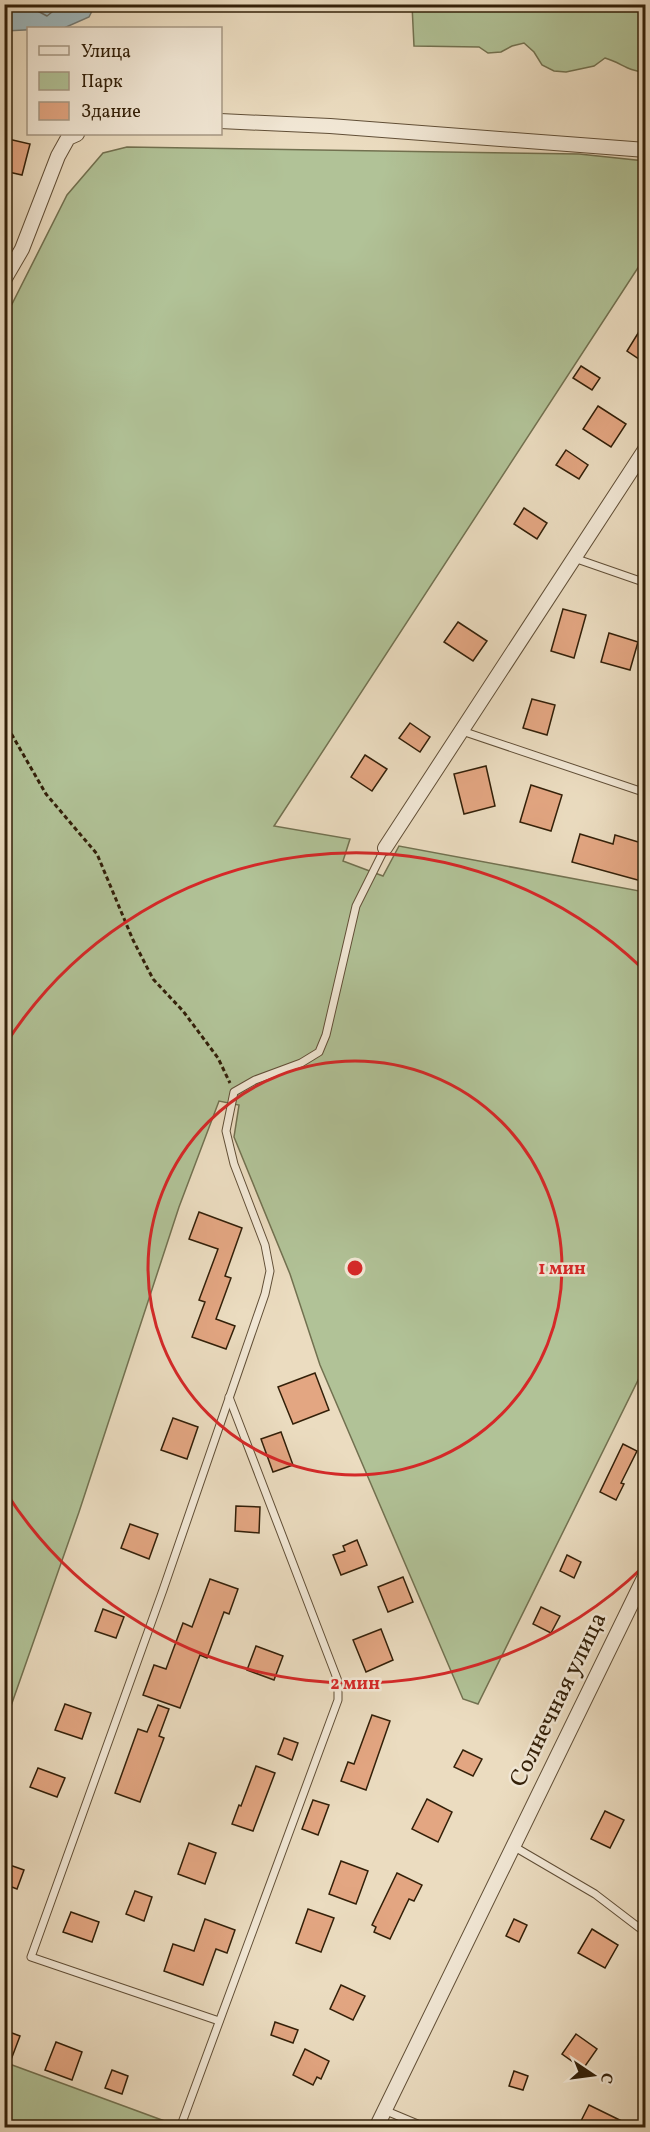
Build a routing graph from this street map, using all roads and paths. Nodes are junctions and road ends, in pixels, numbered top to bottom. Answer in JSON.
{"nodes":[{"id":1,"x":222,"y":121,"type":"edge"},
{"id":2,"x":75,"y":135,"type":"edge"},
{"id":3,"x":645,"y":150,"type":"edge"},
{"id":4,"x":4,"y":280,"type":"edge"},
{"id":5,"x":645,"y":448,"type":"edge"},
{"id":6,"x":574,"y":558,"type":"junction"},
{"id":7,"x":645,"y":583,"type":"edge"},
{"id":8,"x":4,"y":722,"type":"edge"},
{"id":9,"x":462,"y":730,"type":"junction"},
{"id":10,"x":645,"y":793,"type":"edge"},
{"id":11,"x":385,"y":848,"type":"joint"},
{"id":12,"x":234,"y":1092,"type":"junction"},
{"id":13,"x":228,"y":1397,"type":"junction"},
{"id":14,"x":645,"y":1574,"type":"edge"},
{"id":15,"x":513,"y":1846,"type":"junction"},
{"id":16,"x":645,"y":1933,"type":"edge"},
{"id":17,"x":219,"y":2021,"type":"junction"},
{"id":18,"x":384,"y":2110,"type":"junction"},
{"id":19,"x":180,"y":2127,"type":"edge"},
{"id":20,"x":376,"y":2127,"type":"edge"},
{"id":21,"x":427,"y":2127,"type":"edge"}],
"edges":[{"from":1,"to":3,"type":"street"},
{"from":2,"to":4,"type":"street"},
{"from":5,"to":6,"type":"street"},
{"from":6,"to":7,"type":"lane"},
{"from":6,"to":9,"type":"street"},
{"from":8,"to":12,"type":"path"},
{"from":9,"to":10,"type":"lane"},
{"from":9,"to":11,"type":"street"},
{"from":11,"to":12,"type":"lane"},
{"from":12,"to":13,"type":"lane"},
{"from":13,"to":17,"type":"lane"},
{"from":13,"to":17,"type":"lane"},
{"from":14,"to":15,"type":"street","name":"Солнечная улица"},
{"from":15,"to":16,"type":"lane"},
{"from":15,"to":18,"type":"street","name":"Солнечная улица"},
{"from":17,"to":19,"type":"lane"},
{"from":18,"to":20,"type":"street","name":"Солнечная улица"},
{"from":18,"to":21,"type":"lane"}]}
